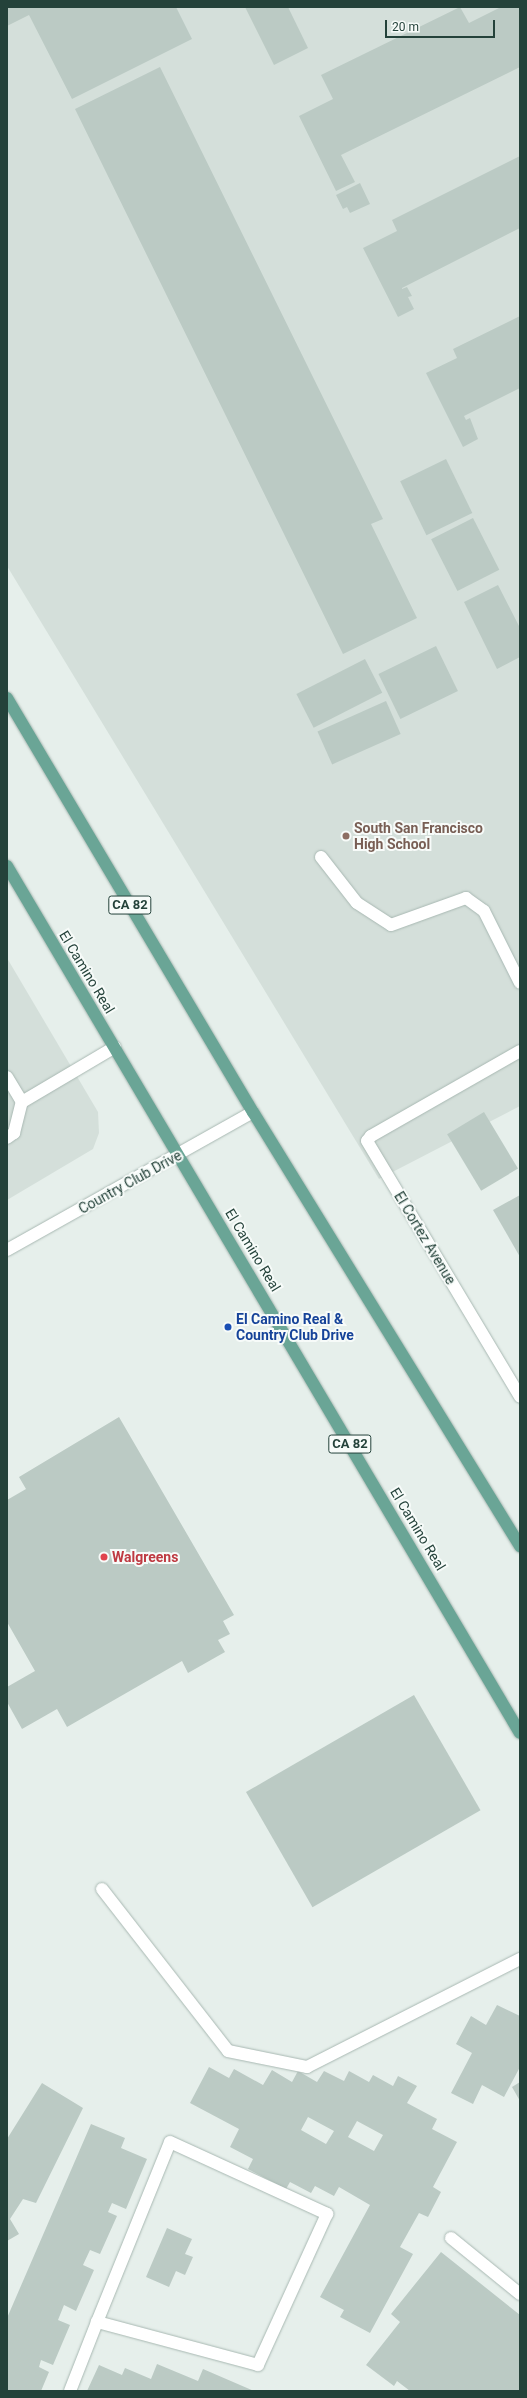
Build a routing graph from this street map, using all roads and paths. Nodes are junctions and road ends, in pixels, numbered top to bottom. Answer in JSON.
{"nodes":[{"id":1,"x":7,"y":698,"type":"edge"},
{"id":2,"x":321,"y":857,"type":"dead end"},
{"id":3,"x":7,"y":866,"type":"edge"},
{"id":4,"x":520,"y":983,"type":"edge"},
{"id":5,"x":115,"y":1047,"type":"junction"},
{"id":6,"x":520,"y":1051,"type":"edge"},
{"id":7,"x":7,"y":1077,"type":"edge"},
{"id":8,"x":22,"y":1102,"type":"junction"},
{"id":9,"x":253,"y":1112,"type":"junction"},
{"id":10,"x":7,"y":1138,"type":"edge"},
{"id":11,"x":179,"y":1155,"type":"junction"},
{"id":12,"x":7,"y":1250,"type":"edge"},
{"id":13,"x":520,"y":1397,"type":"edge"},
{"id":14,"x":520,"y":1546,"type":"edge"},
{"id":15,"x":520,"y":1733,"type":"edge"},
{"id":16,"x":102,"y":1889,"type":"dead end"},
{"id":17,"x":520,"y":1959,"type":"edge"},
{"id":18,"x":451,"y":2238,"type":"dead end"},
{"id":19,"x":520,"y":2294,"type":"edge"},
{"id":20,"x":97,"y":2322,"type":"junction"},
{"id":21,"x":70,"y":2391,"type":"edge"}],
"edges":[{"from":1,"to":9,"type":"main road","number":"CA 82"},
{"from":2,"to":4,"type":"street"},
{"from":3,"to":5,"type":"main road","name":"El Camino Real","number":"CA 82"},
{"from":5,"to":8,"type":"street"},
{"from":5,"to":11,"type":"main road","name":"El Camino Real","number":"CA 82"},
{"from":6,"to":13,"type":"street","name":"El Cortez Avenue"},
{"from":7,"to":8,"type":"street"},
{"from":8,"to":10,"type":"street"},
{"from":9,"to":11,"type":"street","name":"Country Club Drive"},
{"from":9,"to":14,"type":"main road","number":"CA 82"},
{"from":11,"to":12,"type":"street","name":"Country Club Drive"},
{"from":11,"to":15,"type":"main road","name":"El Camino Real","number":"CA 82"},
{"from":16,"to":17,"type":"street"},
{"from":18,"to":19,"type":"street"},
{"from":20,"to":20,"type":"street"},
{"from":20,"to":21,"type":"street"}]}
